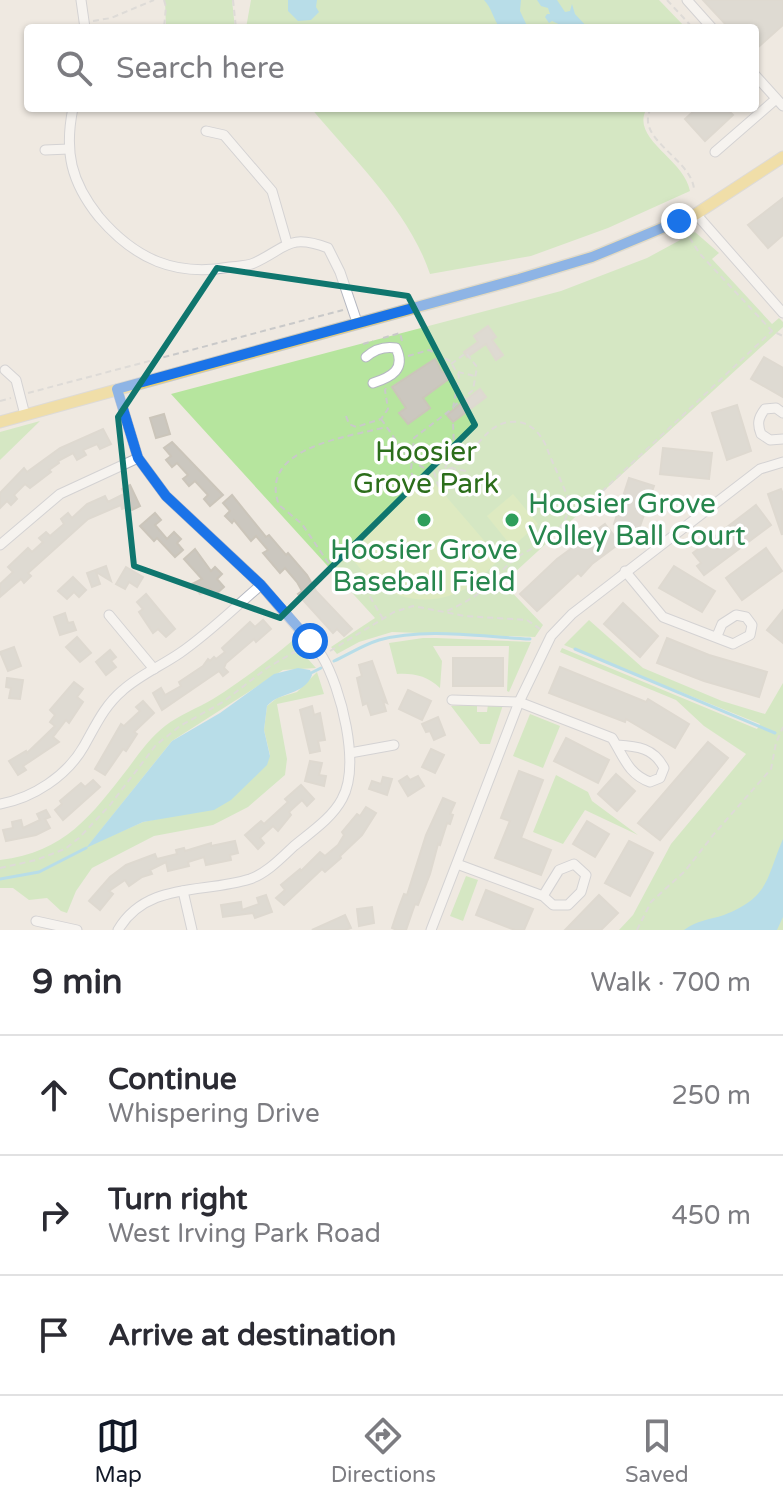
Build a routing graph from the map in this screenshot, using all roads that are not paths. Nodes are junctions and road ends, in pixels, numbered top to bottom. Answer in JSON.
{"nodes":[{"id":1,"x":81,"y":0,"type":"edge"},
{"id":2,"x":687,"y":0,"type":"edge"},
{"id":3,"x":84,"y":24,"type":"edge"},
{"id":4,"x":708,"y":24,"type":"edge"},
{"id":5,"x":759,"y":79,"type":"edge"},
{"id":6,"x":780,"y":103,"type":"edge"},
{"id":7,"x":759,"y":110,"type":"edge"},
{"id":8,"x":72,"y":112,"type":"edge"},
{"id":9,"x":754,"y":112,"type":"edge"},
{"id":10,"x":206,"y":131,"type":"dead end"},
{"id":11,"x":69,"y":149,"type":"junction"},
{"id":12,"x":45,"y":150,"type":"dead end"},
{"id":13,"x":715,"y":152,"type":"dead end"},
{"id":14,"x":783,"y":157,"type":"edge"},
{"id":15,"x":696,"y":214,"type":"junction"},
{"id":16,"x":287,"y":243,"type":"junction"},
{"id":17,"x":783,"y":313,"type":"edge"},
{"id":18,"x":357,"y":322,"type":"junction"},
{"id":19,"x":366,"y":357,"type":"dead end"},
{"id":20,"x":5,"y":370,"type":"dead end"},
{"id":21,"x":373,"y":383,"type":"dead end"},
{"id":22,"x":117,"y":389,"type":"junction"},
{"id":23,"x":783,"y":413,"type":"edge"},
{"id":24,"x":25,"y":415,"type":"junction"},
{"id":25,"x":0,"y":422,"type":"edge"},
{"id":26,"x":783,"y":439,"type":"edge"},
{"id":27,"x":138,"y":458,"type":"junction"},
{"id":28,"x":783,"y":462,"type":"edge"},
{"id":29,"x":0,"y":545,"type":"edge"},
{"id":30,"x":625,"y":571,"type":"junction"},
{"id":31,"x":261,"y":585,"type":"junction"},
{"id":32,"x":109,"y":615,"type":"dead end"},
{"id":33,"x":717,"y":636,"type":"dead end"},
{"id":34,"x":154,"y":669,"type":"junction"},
{"id":35,"x":452,"y":700,"type":"dead end"},
{"id":36,"x":519,"y":702,"type":"junction"},
{"id":37,"x":394,"y":745,"type":"dead end"},
{"id":38,"x":617,"y":745,"type":"junction"},
{"id":39,"x":350,"y":753,"type":"junction"},
{"id":40,"x":0,"y":804,"type":"edge"},
{"id":41,"x":457,"y":864,"type":"junction"},
{"id":42,"x":183,"y":891,"type":"junction"},
{"id":43,"x":543,"y":896,"type":"junction"},
{"id":44,"x":36,"y":921,"type":"dead end"},
{"id":45,"x":77,"y":930,"type":"edge"},
{"id":46,"x":118,"y":930,"type":"edge"},
{"id":47,"x":192,"y":930,"type":"edge"},
{"id":48,"x":431,"y":930,"type":"edge"}],
"edges":[{"from":1,"to":3,"type":"street"},
{"from":2,"to":4,"type":"street"},
{"from":5,"to":6,"type":"street"},
{"from":6,"to":7,"type":"street"},
{"from":8,"to":11,"type":"street"},
{"from":9,"to":13,"type":"street"},
{"from":10,"to":16,"type":"street"},
{"from":11,"to":12,"type":"street"},
{"from":11,"to":16,"type":"street"},
{"from":14,"to":15,"type":"main road"},
{"from":15,"to":17,"type":"street"},
{"from":15,"to":18,"type":"main road"},
{"from":16,"to":18,"type":"street"},
{"from":18,"to":22,"type":"main road"},
{"from":19,"to":21,"type":"street"},
{"from":20,"to":24,"type":"street"},
{"from":22,"to":24,"type":"main road"},
{"from":22,"to":27,"type":"street"},
{"from":23,"to":26,"type":"street"},
{"from":24,"to":25,"type":"main road"},
{"from":27,"to":29,"type":"street"},
{"from":27,"to":31,"type":"street"},
{"from":28,"to":30,"type":"street"},
{"from":30,"to":33,"type":"street"},
{"from":30,"to":36,"type":"street"},
{"from":31,"to":34,"type":"street"},
{"from":31,"to":39,"type":"street"},
{"from":32,"to":34,"type":"street"},
{"from":34,"to":40,"type":"street"},
{"from":35,"to":36,"type":"street"},
{"from":36,"to":38,"type":"street"},
{"from":36,"to":41,"type":"street"},
{"from":37,"to":39,"type":"street"},
{"from":38,"to":38,"type":"street"},
{"from":39,"to":42,"type":"street"},
{"from":41,"to":43,"type":"street"},
{"from":41,"to":48,"type":"street"},
{"from":42,"to":46,"type":"street"},
{"from":42,"to":47,"type":"street"},
{"from":43,"to":43,"type":"street"},
{"from":44,"to":45,"type":"street"}]}
